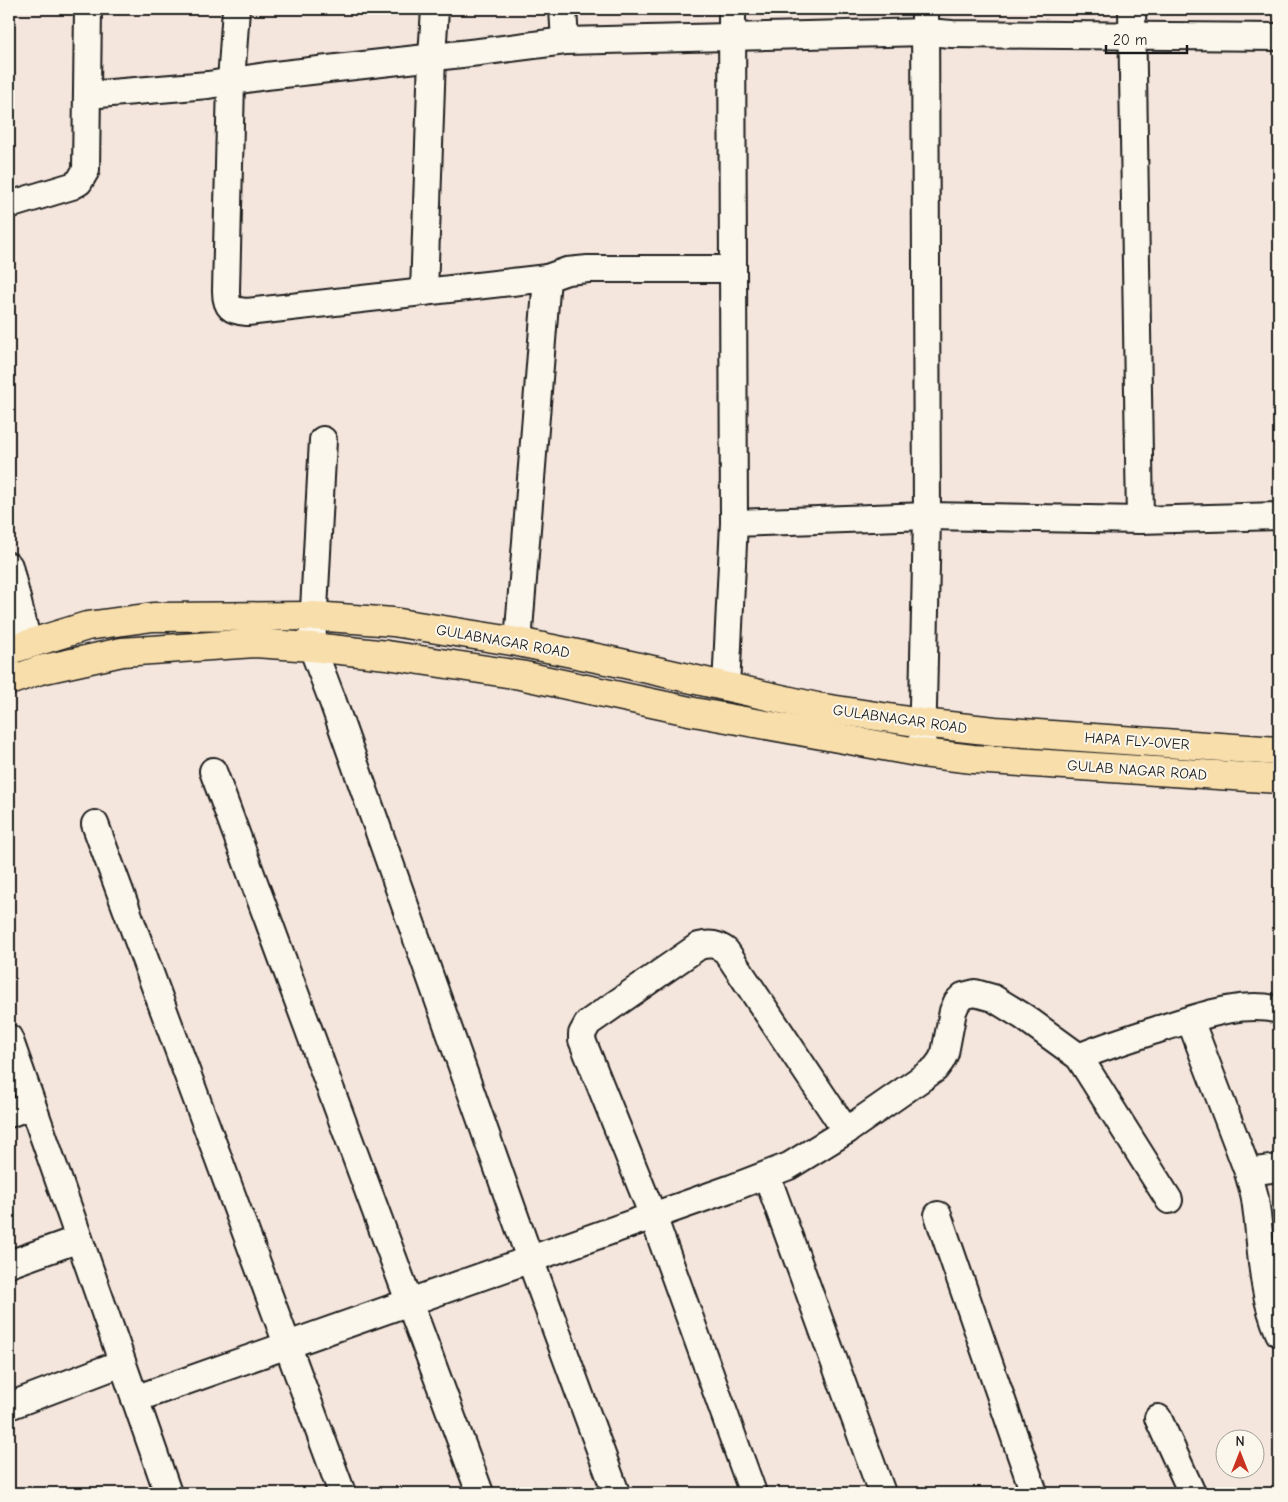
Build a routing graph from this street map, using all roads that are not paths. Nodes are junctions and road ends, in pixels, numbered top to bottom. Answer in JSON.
{"nodes":[{"id":1,"x":88,"y":9,"type":"edge"},
{"id":2,"x":236,"y":9,"type":"edge"},
{"id":3,"x":435,"y":9,"type":"edge"},
{"id":4,"x":563,"y":9,"type":"edge"},
{"id":5,"x":732,"y":9,"type":"edge"},
{"id":6,"x":1132,"y":9,"type":"edge"},
{"id":7,"x":926,"y":20,"type":"edge"},
{"id":8,"x":1133,"y":35,"type":"junction"},
{"id":9,"x":732,"y":36,"type":"junction"},
{"id":10,"x":1279,"y":37,"type":"edge"},
{"id":11,"x":564,"y":41,"type":"junction"},
{"id":12,"x":432,"y":57,"type":"junction"},
{"id":13,"x":231,"y":82,"type":"junction"},
{"id":14,"x":88,"y":95,"type":"junction"},
{"id":15,"x":9,"y":205,"type":"edge"},
{"id":16,"x":732,"y":269,"type":"junction"},
{"id":17,"x":547,"y":278,"type":"junction"},
{"id":18,"x":424,"y":292,"type":"junction"},
{"id":19,"x":323,"y":440,"type":"dead end"},
{"id":20,"x":927,"y":516,"type":"junction"},
{"id":21,"x":1279,"y":516,"type":"edge"},
{"id":22,"x":1140,"y":520,"type":"junction"},
{"id":23,"x":734,"y":523,"type":"junction"},
{"id":24,"x":9,"y":566,"type":"edge"},
{"id":25,"x":314,"y":616,"type":"junction"},
{"id":26,"x":518,"y":642,"type":"junction"},
{"id":27,"x":18,"y":647,"type":"edge"},
{"id":28,"x":312,"y":647,"type":"junction"},
{"id":29,"x":9,"y":681,"type":"edge"},
{"id":30,"x":726,"y":687,"type":"junction"},
{"id":31,"x":922,"y":723,"type":"junction"},
{"id":32,"x":995,"y":731,"type":"joint"},
{"id":33,"x":1279,"y":751,"type":"edge"},
{"id":34,"x":922,"y":753,"type":"junction"},
{"id":35,"x":995,"y":760,"type":"joint"},
{"id":36,"x":213,"y":771,"type":"dead end"},
{"id":37,"x":1279,"y":779,"type":"edge"},
{"id":38,"x":95,"y":824,"type":"dead end"},
{"id":39,"x":1279,"y":1010,"type":"edge"},
{"id":40,"x":1190,"y":1020,"type":"junction"},
{"id":41,"x":9,"y":1038,"type":"edge"},
{"id":42,"x":1079,"y":1058,"type":"junction"},
{"id":43,"x":20,"y":1109,"type":"edge"},
{"id":44,"x":846,"y":1131,"type":"junction"},
{"id":45,"x":1279,"y":1168,"type":"edge"},
{"id":46,"x":1248,"y":1172,"type":"junction"},
{"id":47,"x":767,"y":1176,"type":"junction"},
{"id":48,"x":1169,"y":1200,"type":"dead end"},
{"id":49,"x":938,"y":1215,"type":"dead end"},
{"id":50,"x":654,"y":1216,"type":"junction"},
{"id":51,"x":79,"y":1239,"type":"junction"},
{"id":52,"x":530,"y":1259,"type":"junction"},
{"id":53,"x":9,"y":1264,"type":"edge"},
{"id":54,"x":410,"y":1302,"type":"junction"},
{"id":55,"x":1279,"y":1333,"type":"edge"},
{"id":56,"x":287,"y":1345,"type":"junction"},
{"id":57,"x":122,"y":1363,"type":"junction"},
{"id":58,"x":135,"y":1399,"type":"junction"},
{"id":59,"x":9,"y":1406,"type":"edge"},
{"id":60,"x":1158,"y":1418,"type":"dead end"},
{"id":61,"x":168,"y":1493,"type":"edge"},
{"id":62,"x":342,"y":1493,"type":"edge"},
{"id":63,"x":480,"y":1493,"type":"edge"},
{"id":64,"x":616,"y":1493,"type":"edge"},
{"id":65,"x":753,"y":1493,"type":"edge"},
{"id":66,"x":882,"y":1493,"type":"edge"},
{"id":67,"x":1034,"y":1493,"type":"edge"},
{"id":68,"x":1192,"y":1493,"type":"edge"}],
"edges":[{"from":1,"to":14,"type":"street"},
{"from":2,"to":13,"type":"street"},
{"from":3,"to":12,"type":"street"},
{"from":4,"to":11,"type":"street"},
{"from":5,"to":9,"type":"street"},
{"from":6,"to":8,"type":"street"},
{"from":7,"to":8,"type":"street"},
{"from":7,"to":9,"type":"street"},
{"from":7,"to":20,"type":"street"},
{"from":8,"to":10,"type":"street"},
{"from":8,"to":22,"type":"street"},
{"from":9,"to":11,"type":"street"},
{"from":9,"to":16,"type":"street"},
{"from":11,"to":12,"type":"street"},
{"from":12,"to":13,"type":"street"},
{"from":12,"to":18,"type":"street"},
{"from":13,"to":14,"type":"street"},
{"from":13,"to":18,"type":"street"},
{"from":14,"to":15,"type":"street"},
{"from":16,"to":17,"type":"street"},
{"from":16,"to":23,"type":"street"},
{"from":17,"to":18,"type":"street"},
{"from":17,"to":26,"type":"street"},
{"from":19,"to":25,"type":"street"},
{"from":20,"to":22,"type":"street"},
{"from":20,"to":23,"type":"street"},
{"from":20,"to":31,"type":"street"},
{"from":21,"to":22,"type":"street"},
{"from":23,"to":30,"type":"street"},
{"from":24,"to":27,"type":"street"},
{"from":25,"to":26,"type":"main road","name":"GULABNAGAR ROAD"},
{"from":25,"to":27,"type":"main road","name":"GULABNAGAR ROAD"},
{"from":25,"to":28,"type":"street"},
{"from":26,"to":30,"type":"main road","name":"GULABNAGAR ROAD"},
{"from":28,"to":29,"type":"main road","name":"GULABNAGAR ROAD"},
{"from":28,"to":34,"type":"main road","name":"GULABNAGAR ROAD"},
{"from":28,"to":52,"type":"street"},
{"from":30,"to":31,"type":"main road","name":"GULABNAGAR ROAD"},
{"from":31,"to":32,"type":"main road","name":"GULABNAGAR ROAD"},
{"from":31,"to":34,"type":"street"},
{"from":32,"to":33,"type":"main road","name":"HAPA FLY-OVER"},
{"from":34,"to":35,"type":"main road","name":"GULABNAGAR ROAD"},
{"from":35,"to":37,"type":"main road","name":"GULAB NAGAR ROAD"},
{"from":36,"to":54,"type":"street"},
{"from":38,"to":56,"type":"street"},
{"from":39,"to":40,"type":"street"},
{"from":40,"to":42,"type":"street"},
{"from":40,"to":46,"type":"street"},
{"from":41,"to":43,"type":"street"},
{"from":42,"to":44,"type":"street"},
{"from":42,"to":48,"type":"street"},
{"from":43,"to":51,"type":"street"},
{"from":44,"to":47,"type":"street"},
{"from":44,"to":50,"type":"street"},
{"from":45,"to":46,"type":"street"},
{"from":46,"to":55,"type":"street"},
{"from":47,"to":50,"type":"street"},
{"from":47,"to":66,"type":"street"},
{"from":49,"to":67,"type":"street"},
{"from":50,"to":52,"type":"street"},
{"from":50,"to":65,"type":"street"},
{"from":51,"to":53,"type":"street"},
{"from":51,"to":57,"type":"street"},
{"from":52,"to":54,"type":"street"},
{"from":52,"to":64,"type":"street"},
{"from":54,"to":56,"type":"street"},
{"from":54,"to":63,"type":"street"},
{"from":56,"to":58,"type":"street"},
{"from":56,"to":62,"type":"street"},
{"from":57,"to":58,"type":"street"},
{"from":57,"to":59,"type":"street"},
{"from":58,"to":61,"type":"street"},
{"from":60,"to":68,"type":"street"}]}
